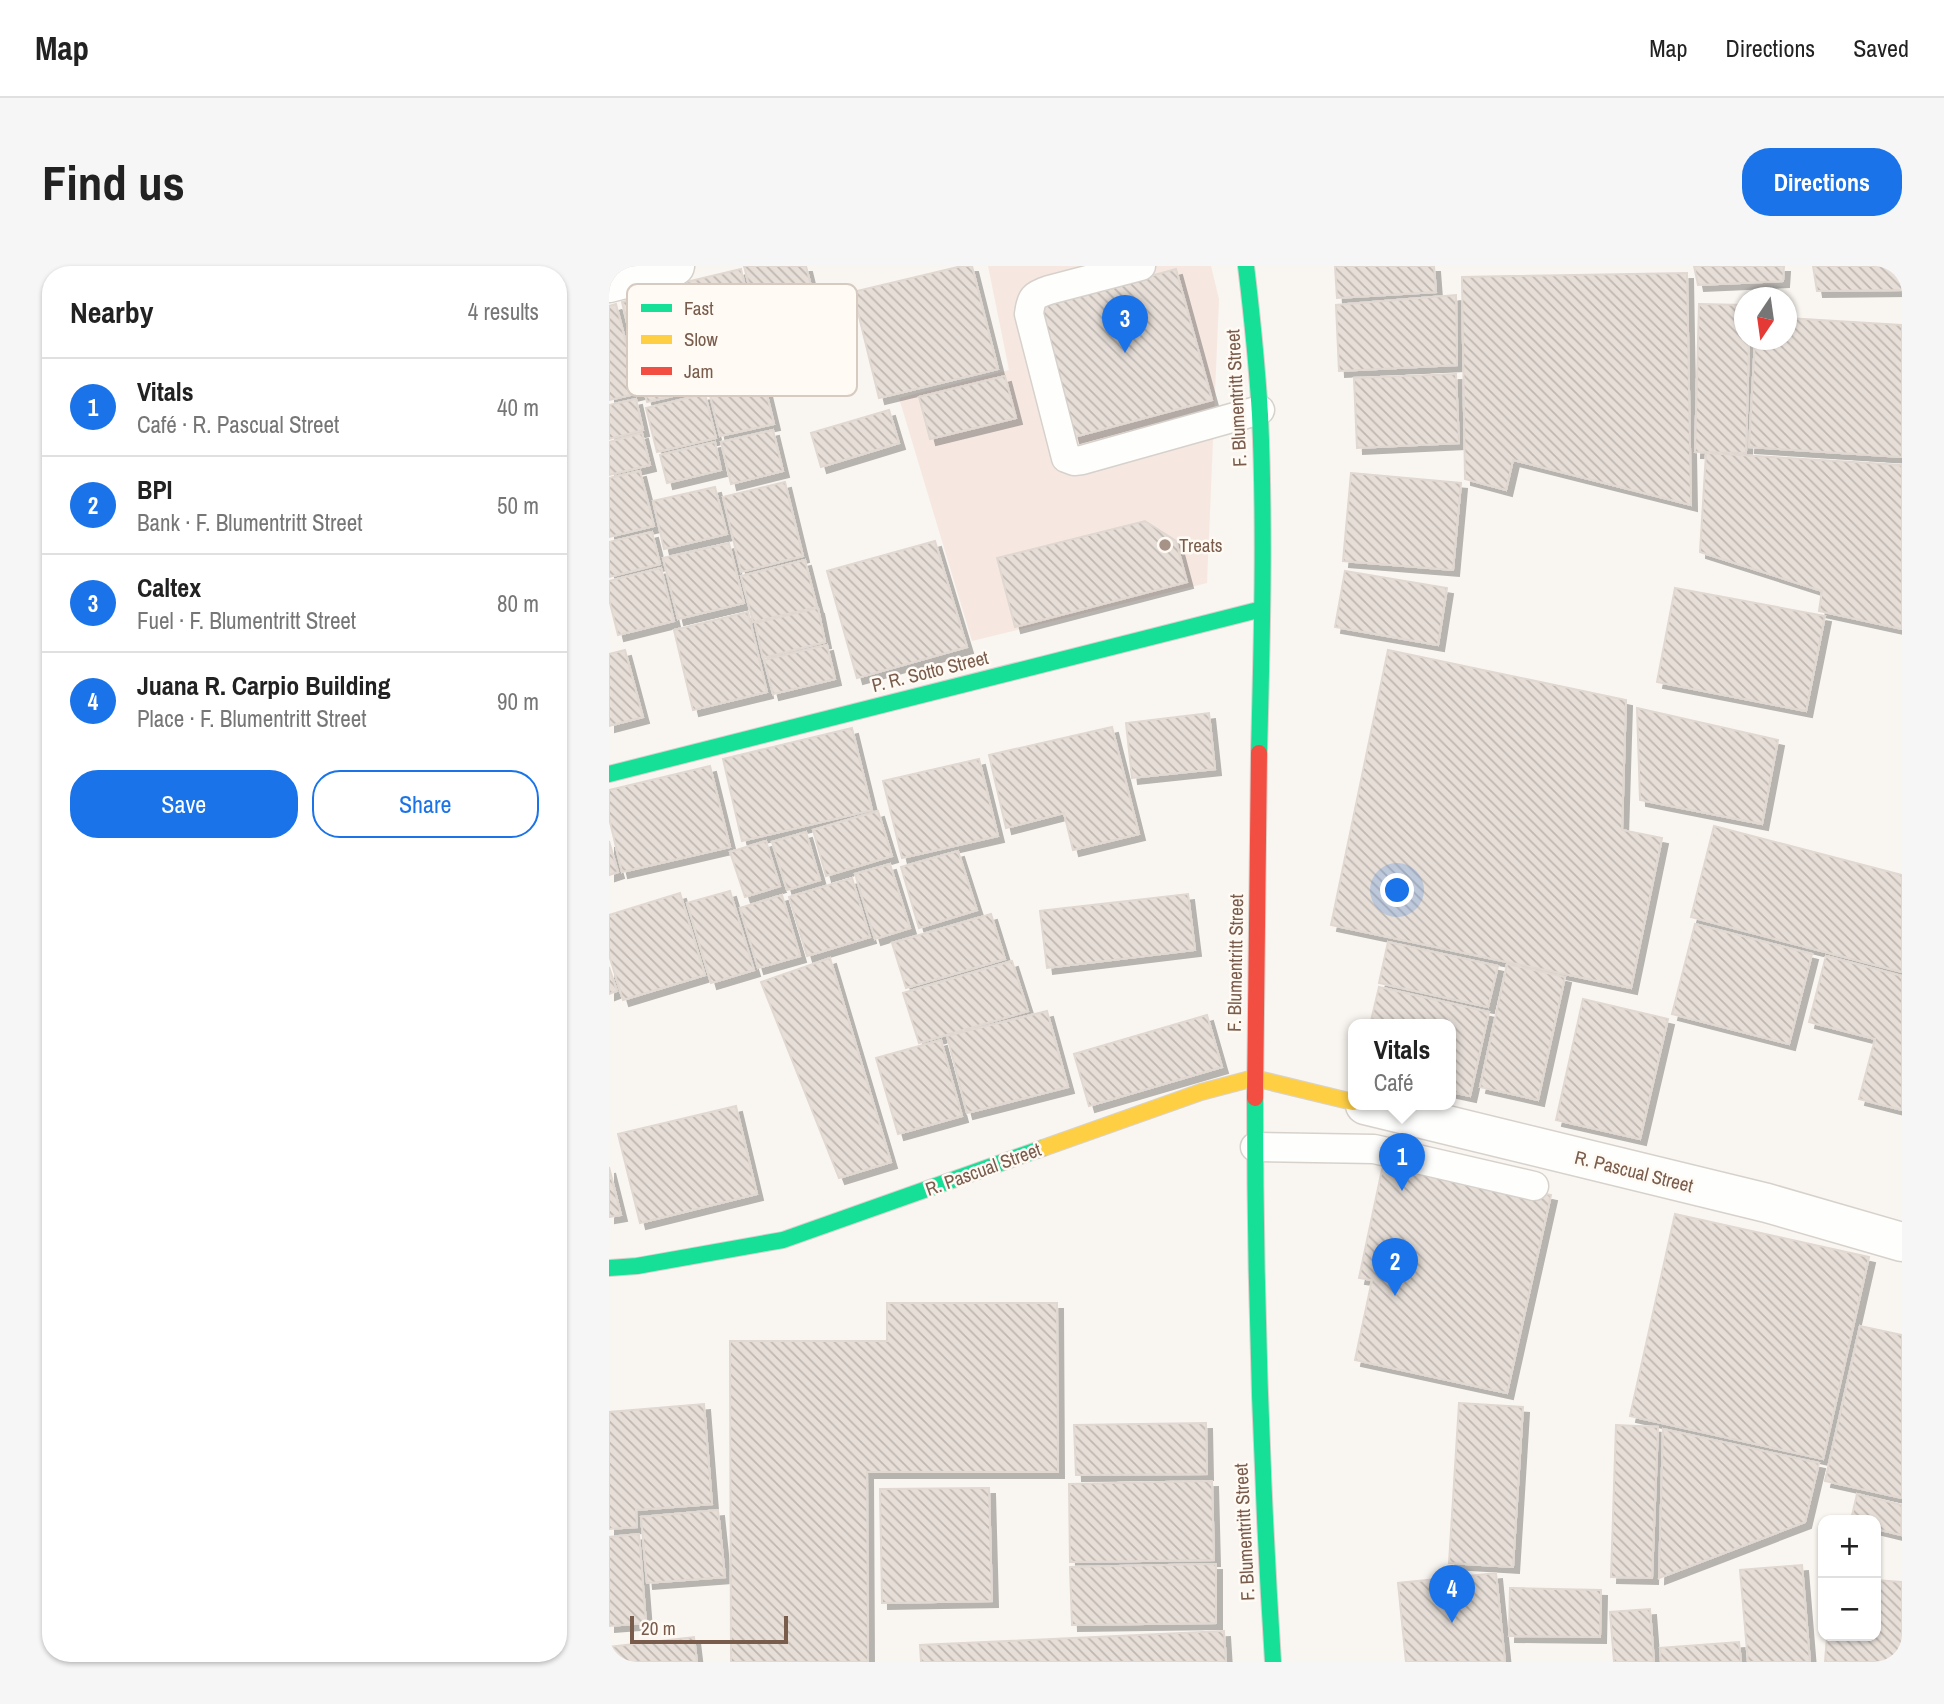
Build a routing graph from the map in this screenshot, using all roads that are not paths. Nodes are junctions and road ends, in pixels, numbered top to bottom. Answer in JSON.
{"nodes":[{"id":1,"x":675,"y":266,"type":"edge"},
{"id":2,"x":1140,"y":266,"type":"edge"},
{"id":3,"x":1246,"y":266,"type":"edge"},
{"id":4,"x":609,"y":283,"type":"edge"},
{"id":5,"x":1260,"y":410,"type":"junction"},
{"id":6,"x":1262,"y":609,"type":"junction"},
{"id":7,"x":609,"y":774,"type":"edge"},
{"id":8,"x":1254,"y":1078,"type":"junction"},
{"id":9,"x":1348,"y":1101,"type":"edge"},
{"id":10,"x":1386,"y":1110,"type":"edge"},
{"id":11,"x":1255,"y":1147,"type":"junction"},
{"id":12,"x":1534,"y":1186,"type":"dead end"},
{"id":13,"x":1902,"y":1242,"type":"edge"},
{"id":14,"x":609,"y":1268,"type":"edge"},
{"id":15,"x":1273,"y":1662,"type":"edge"}],
"edges":[{"from":1,"to":4,"type":"street"},
{"from":2,"to":5,"type":"lane"},
{"from":3,"to":5,"type":"street","name":"F. Blumentritt Street"},
{"from":5,"to":6,"type":"street","name":"F. Blumentritt Street"},
{"from":6,"to":7,"type":"street","name":"P. R. Sotto Street"},
{"from":6,"to":8,"type":"street","name":"F. Blumentritt Street"},
{"from":8,"to":9,"type":"street","name":"R. Pascual Street"},
{"from":8,"to":11,"type":"street","name":"F. Blumentritt Street"},
{"from":8,"to":14,"type":"street","name":"R. Pascual Street"},
{"from":10,"to":13,"type":"street","name":"R. Pascual Street"},
{"from":11,"to":12,"type":"lane"},
{"from":11,"to":15,"type":"street","name":"F. Blumentritt Street"}]}
